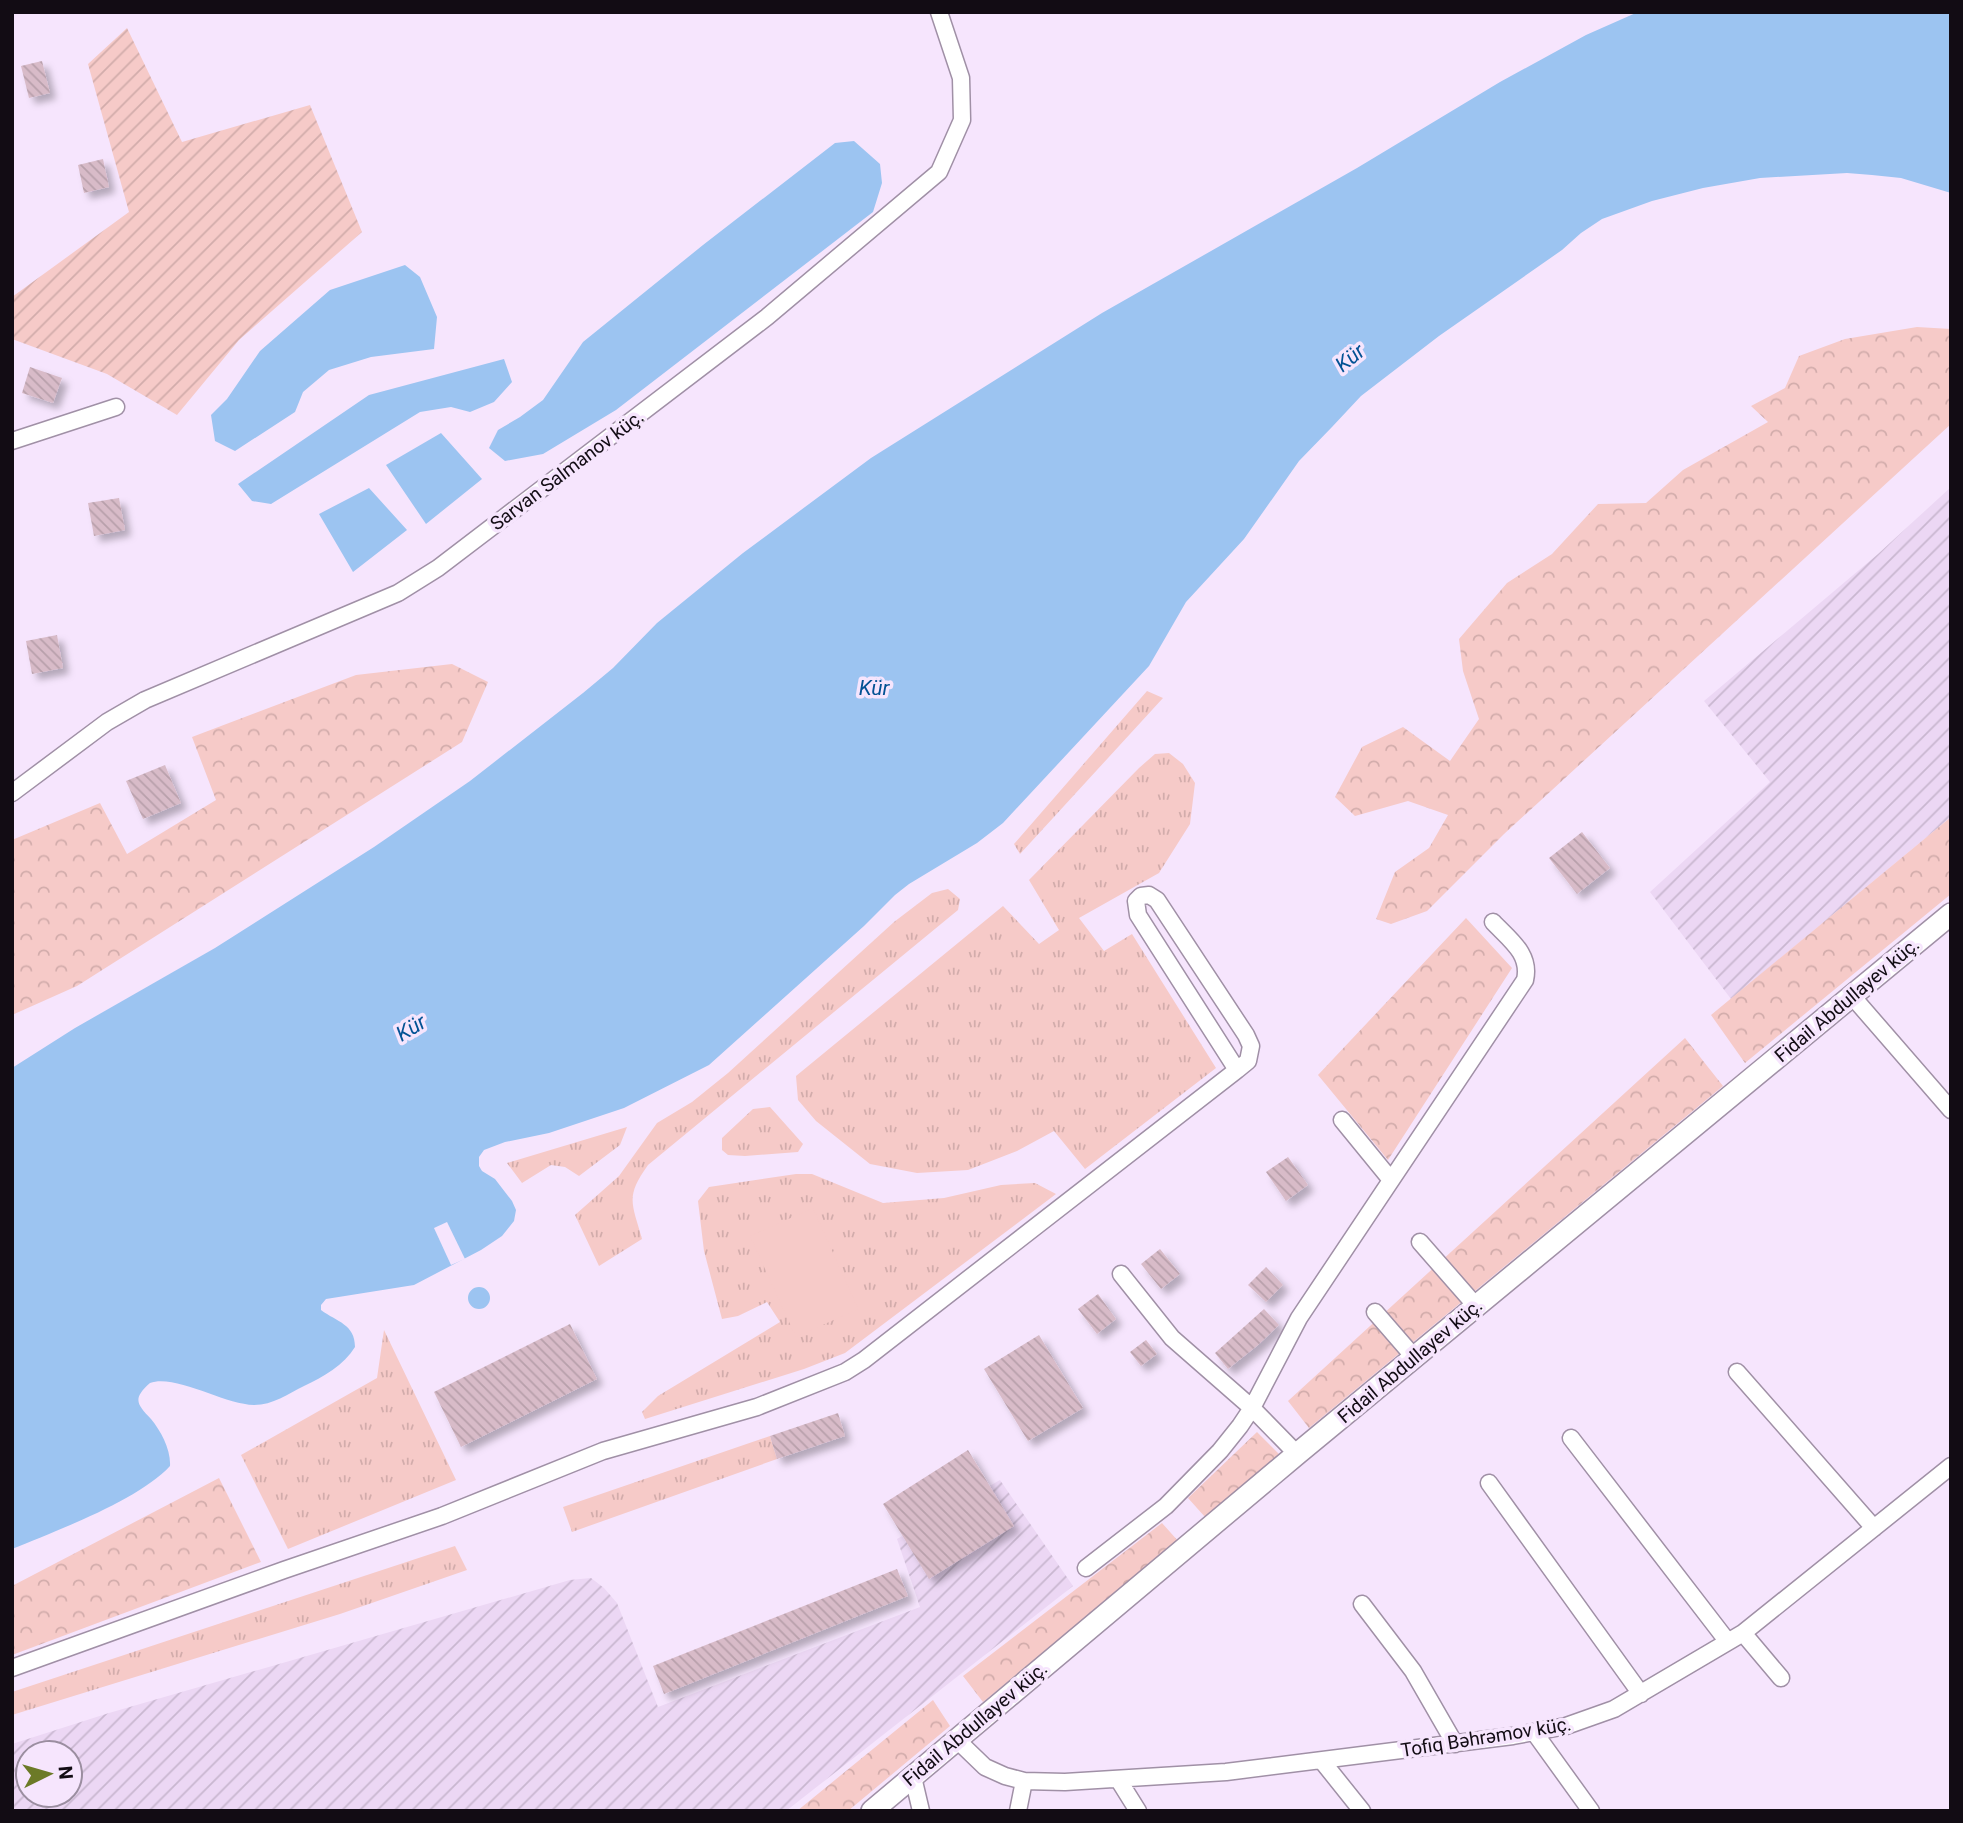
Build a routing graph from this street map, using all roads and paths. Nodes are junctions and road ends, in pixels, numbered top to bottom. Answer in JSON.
{"nodes":[{"id":1,"x":939,"y":12,"type":"edge"},
{"id":2,"x":116,"y":407,"type":"dead end"},
{"id":3,"x":12,"y":441,"type":"edge"},
{"id":4,"x":12,"y":793,"type":"edge"},
{"id":5,"x":1951,"y":914,"type":"edge"},
{"id":6,"x":1493,"y":922,"type":"dead end"},
{"id":7,"x":1852,"y":996,"type":"junction"},
{"id":8,"x":1237,"y":1070,"type":"junction"},
{"id":9,"x":1951,"y":1110,"type":"edge"},
{"id":10,"x":1342,"y":1120,"type":"dead end"},
{"id":11,"x":1391,"y":1180,"type":"junction"},
{"id":12,"x":1420,"y":1242,"type":"dead end"},
{"id":13,"x":1121,"y":1275,"type":"dead end"},
{"id":14,"x":1476,"y":1306,"type":"junction"},
{"id":15,"x":1375,"y":1312,"type":"dead end"},
{"id":16,"x":1414,"y":1357,"type":"junction"},
{"id":17,"x":1737,"y":1372,"type":"dead end"},
{"id":18,"x":1252,"y":1408,"type":"junction"},
{"id":19,"x":1571,"y":1438,"type":"dead end"},
{"id":20,"x":1297,"y":1454,"type":"junction"},
{"id":21,"x":1951,"y":1466,"type":"edge"},
{"id":22,"x":1489,"y":1483,"type":"dead end"},
{"id":23,"x":1874,"y":1528,"type":"junction"},
{"id":24,"x":1086,"y":1568,"type":"dead end"},
{"id":25,"x":1362,"y":1604,"type":"dead end"},
{"id":26,"x":1743,"y":1633,"type":"junction"},
{"id":27,"x":1728,"y":1642,"type":"junction"},
{"id":28,"x":12,"y":1668,"type":"edge"},
{"id":29,"x":1780,"y":1678,"type":"dead end"},
{"id":30,"x":1642,"y":1693,"type":"junction"},
{"id":31,"x":1534,"y":1732,"type":"junction"},
{"id":32,"x":956,"y":1739,"type":"junction"},
{"id":33,"x":1455,"y":1744,"type":"junction"},
{"id":34,"x":1322,"y":1761,"type":"junction"},
{"id":35,"x":913,"y":1777,"type":"junction"},
{"id":36,"x":1118,"y":1779,"type":"junction"},
{"id":37,"x":1024,"y":1781,"type":"junction"},
{"id":38,"x":872,"y":1811,"type":"edge"},
{"id":39,"x":921,"y":1811,"type":"edge"},
{"id":40,"x":1018,"y":1811,"type":"edge"},
{"id":41,"x":1138,"y":1811,"type":"edge"},
{"id":42,"x":1362,"y":1811,"type":"edge"},
{"id":43,"x":1591,"y":1811,"type":"edge"}],
"edges":[{"from":1,"to":4,"type":"street","name":"Sarvan Salmanov küç."},
{"from":2,"to":3,"type":"street"},
{"from":5,"to":7,"type":"street","name":"Fidail Abdullayev küç."},
{"from":6,"to":11,"type":"street"},
{"from":7,"to":9,"type":"street"},
{"from":7,"to":14,"type":"street","name":"Fidail Abdullayev küç."},
{"from":8,"to":8,"type":"street"},
{"from":8,"to":28,"type":"street"},
{"from":10,"to":11,"type":"street"},
{"from":11,"to":18,"type":"street"},
{"from":12,"to":14,"type":"street"},
{"from":13,"to":18,"type":"street"},
{"from":14,"to":16,"type":"street","name":"Fidail Abdullayev küç."},
{"from":15,"to":16,"type":"street"},
{"from":16,"to":20,"type":"street","name":"Fidail Abdullayev küç."},
{"from":17,"to":23,"type":"street"},
{"from":18,"to":20,"type":"street"},
{"from":18,"to":24,"type":"street"},
{"from":19,"to":27,"type":"street"},
{"from":20,"to":32,"type":"street","name":"Fidail Abdullayev küç."},
{"from":21,"to":23,"type":"street","name":"Tofiq Bəhrəmov küç."},
{"from":22,"to":30,"type":"street"},
{"from":23,"to":26,"type":"street","name":"Tofiq Bəhrəmov küç."},
{"from":25,"to":33,"type":"street"},
{"from":26,"to":27,"type":"street","name":"Tofiq Bəhrəmov küç."},
{"from":26,"to":29,"type":"street"},
{"from":27,"to":30,"type":"street","name":"Tofiq Bəhrəmov küç."},
{"from":30,"to":31,"type":"street","name":"Tofiq Bəhrəmov küç."},
{"from":31,"to":33,"type":"street","name":"Tofiq Bəhrəmov küç."},
{"from":31,"to":43,"type":"street"},
{"from":32,"to":35,"type":"street","name":"Fidail Abdullayev küç."},
{"from":32,"to":37,"type":"street","name":"Tofiq Bəhrəmov küç."},
{"from":33,"to":34,"type":"street","name":"Tofiq Bəhrəmov küç."},
{"from":34,"to":36,"type":"street","name":"Tofiq Bəhrəmov küç."},
{"from":34,"to":42,"type":"street"},
{"from":35,"to":38,"type":"street","name":"Fidail Abdullayev küç."},
{"from":35,"to":39,"type":"street"},
{"from":36,"to":37,"type":"street","name":"Tofiq Bəhrəmov küç."},
{"from":36,"to":41,"type":"street"},
{"from":37,"to":40,"type":"street"}]}
